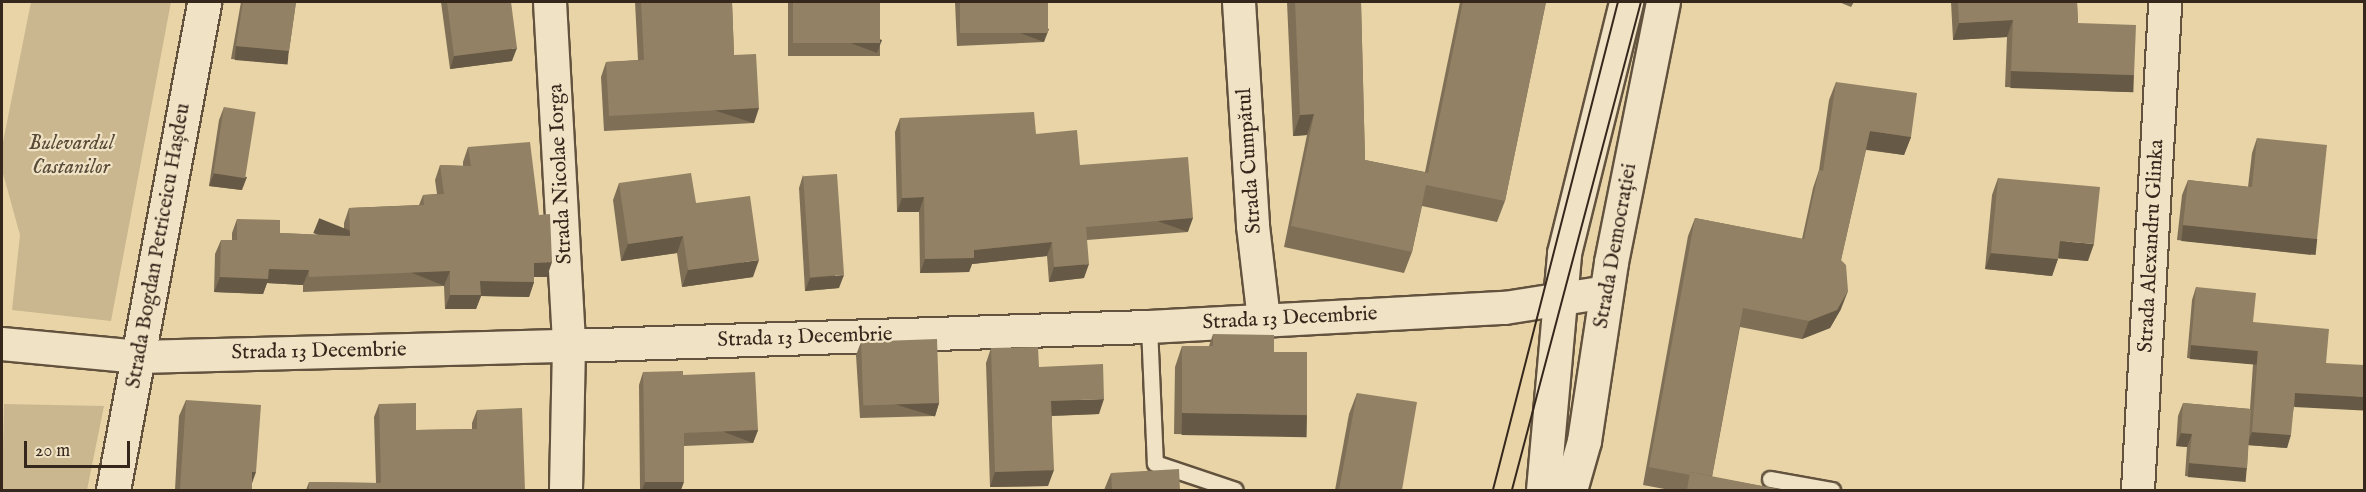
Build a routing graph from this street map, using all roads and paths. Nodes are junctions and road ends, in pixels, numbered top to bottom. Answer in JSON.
{"nodes":[{"id":1,"x":204,"y":2,"type":"edge"},
{"id":2,"x":550,"y":2,"type":"edge"},
{"id":3,"x":1239,"y":2,"type":"edge"},
{"id":4,"x":1626,"y":2,"type":"edge"},
{"id":5,"x":1663,"y":2,"type":"edge"},
{"id":6,"x":2165,"y":2,"type":"edge"},
{"id":7,"x":1607,"y":292,"type":"junction"},
{"id":8,"x":1562,"y":301,"type":"junction"},
{"id":9,"x":1264,"y":320,"type":"junction"},
{"id":10,"x":1149,"y":327,"type":"junction"},
{"id":11,"x":2,"y":344,"type":"edge"},
{"id":12,"x":569,"y":346,"type":"junction"},
{"id":13,"x":139,"y":357,"type":"junction"},
{"id":14,"x":1770,"y":479,"type":"dead end"},
{"id":15,"x":113,"y":490,"type":"edge"},
{"id":16,"x":566,"y":490,"type":"edge"},
{"id":17,"x":1235,"y":490,"type":"edge"},
{"id":18,"x":1543,"y":490,"type":"edge"},
{"id":19,"x":1570,"y":490,"type":"edge"},
{"id":20,"x":1832,"y":490,"type":"edge"},
{"id":21,"x":2138,"y":490,"type":"edge"}],
"edges":[{"from":1,"to":13,"type":"main road","name":"Strada Bogdan Petriceicu Hașdeu"},
{"from":2,"to":12,"type":"street","name":"Strada Nicolae Iorga"},
{"from":3,"to":9,"type":"street","name":"Strada Cumpătul"},
{"from":4,"to":8,"type":"main road","name":"Strada Democrației"},
{"from":5,"to":7,"type":"main road","name":"Strada Democrației"},
{"from":6,"to":21,"type":"street","name":"Strada Alexandru Glinka"},
{"from":7,"to":8,"type":"street","name":"Strada 13 Decembrie"},
{"from":7,"to":19,"type":"main road","name":"Strada Democrației"},
{"from":8,"to":9,"type":"street","name":"Strada 13 Decembrie"},
{"from":8,"to":18,"type":"main road","name":"Strada Democrației"},
{"from":9,"to":10,"type":"street","name":"Strada 13 Decembrie"},
{"from":10,"to":12,"type":"street","name":"Strada 13 Decembrie"},
{"from":10,"to":17,"type":"lane"},
{"from":11,"to":13,"type":"street","name":"Strada 13 Decembrie"},
{"from":12,"to":13,"type":"street","name":"Strada 13 Decembrie"},
{"from":12,"to":16,"type":"street","name":"Strada Nicolae Iorga"},
{"from":13,"to":15,"type":"main road","name":"Strada Bogdan Petriceicu Hașdeu"},
{"from":14,"to":20,"type":"lane"}]}
